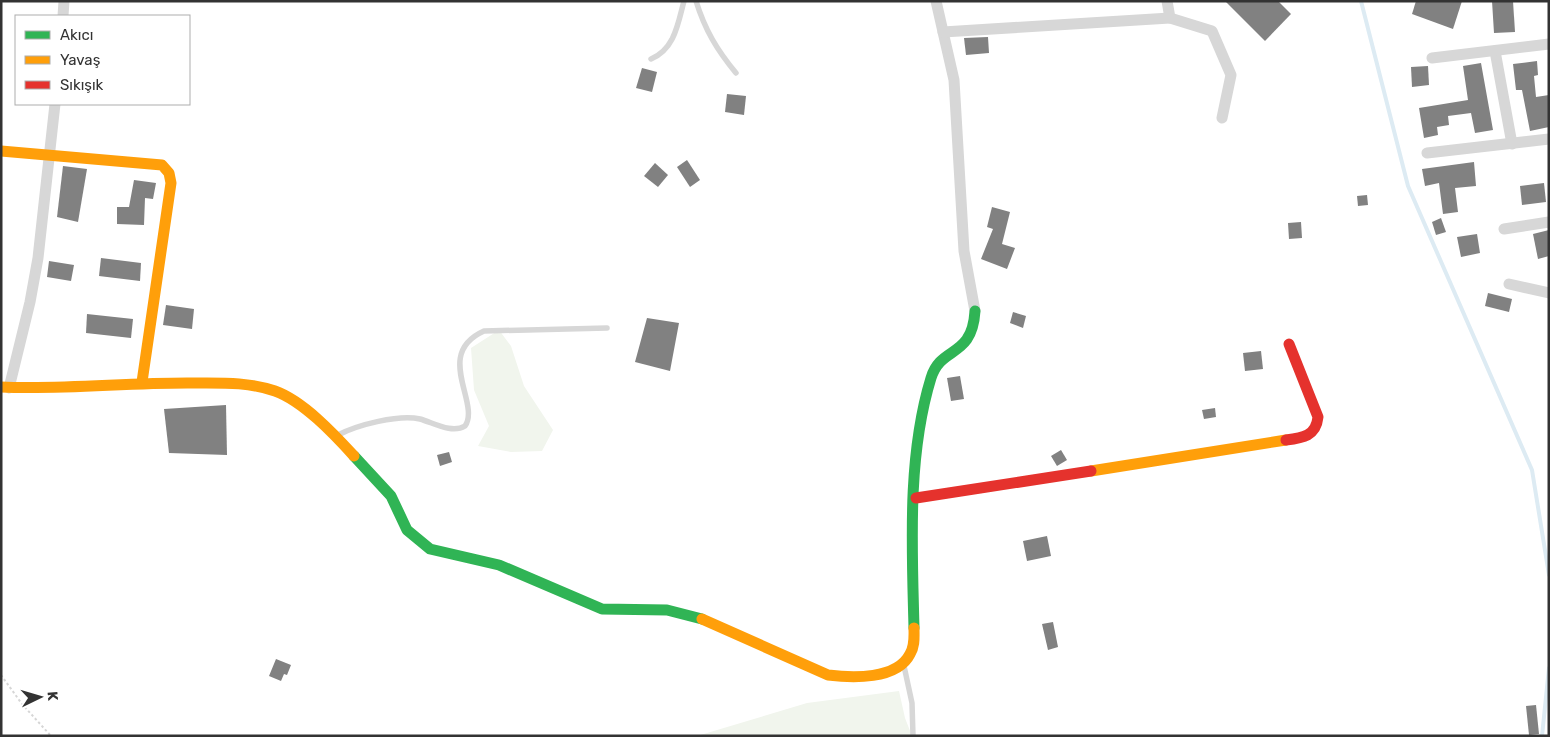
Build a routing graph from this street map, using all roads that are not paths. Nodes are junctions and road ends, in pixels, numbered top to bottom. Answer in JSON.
{"nodes":[{"id":1,"x":64,"y":1,"type":"edge"},
{"id":2,"x":684,"y":1,"type":"edge"},
{"id":3,"x":696,"y":1,"type":"edge"},
{"id":4,"x":936,"y":1,"type":"edge"},
{"id":5,"x":1167,"y":1,"type":"edge"},
{"id":6,"x":63,"y":15,"type":"edge"},
{"id":7,"x":1170,"y":18,"type":"junction"},
{"id":8,"x":943,"y":32,"type":"junction"},
{"id":9,"x":1549,"y":44,"type":"edge"},
{"id":10,"x":1495,"y":52,"type":"junction"},
{"id":11,"x":1432,"y":58,"type":"dead end"},
{"id":12,"x":652,"y":59,"type":"dead end"},
{"id":13,"x":736,"y":73,"type":"dead end"},
{"id":14,"x":55,"y":105,"type":"edge"},
{"id":15,"x":1222,"y":118,"type":"dead end"},
{"id":16,"x":1549,"y":139,"type":"edge"},
{"id":17,"x":1512,"y":144,"type":"junction"},
{"id":18,"x":1,"y":151,"type":"edge"},
{"id":19,"x":1427,"y":153,"type":"dead end"},
{"id":20,"x":50,"y":155,"type":"junction"},
{"id":21,"x":1549,"y":222,"type":"edge"},
{"id":22,"x":1504,"y":229,"type":"dead end"},
{"id":23,"x":1509,"y":284,"type":"dead end"},
{"id":24,"x":1549,"y":293,"type":"edge"},
{"id":25,"x":607,"y":328,"type":"dead end"},
{"id":26,"x":1289,"y":344,"type":"dead end"},
{"id":27,"x":142,"y":382,"type":"junction"},
{"id":28,"x":5,"y":387,"type":"edge"},
{"id":29,"x":336,"y":436,"type":"junction"},
{"id":30,"x":916,"y":498,"type":"junction"},
{"id":31,"x":903,"y":664,"type":"junction"},
{"id":32,"x":913,"y":736,"type":"edge"}],
"edges":[{"from":1,"to":6,"type":"street"},
{"from":2,"to":12,"type":"lane"},
{"from":3,"to":13,"type":"lane"},
{"from":4,"to":8,"type":"street"},
{"from":5,"to":7,"type":"street"},
{"from":7,"to":8,"type":"street"},
{"from":7,"to":15,"type":"street"},
{"from":8,"to":30,"type":"street"},
{"from":9,"to":10,"type":"street"},
{"from":10,"to":11,"type":"street"},
{"from":10,"to":17,"type":"street"},
{"from":14,"to":20,"type":"street"},
{"from":16,"to":17,"type":"street"},
{"from":17,"to":19,"type":"street"},
{"from":18,"to":20,"type":"street"},
{"from":20,"to":27,"type":"street"},
{"from":20,"to":28,"type":"street"},
{"from":21,"to":22,"type":"street"},
{"from":23,"to":24,"type":"street"},
{"from":25,"to":29,"type":"lane"},
{"from":26,"to":30,"type":"street"},
{"from":27,"to":28,"type":"street"},
{"from":27,"to":29,"type":"street"},
{"from":29,"to":31,"type":"street"},
{"from":30,"to":31,"type":"street"},
{"from":31,"to":32,"type":"lane"}]}
